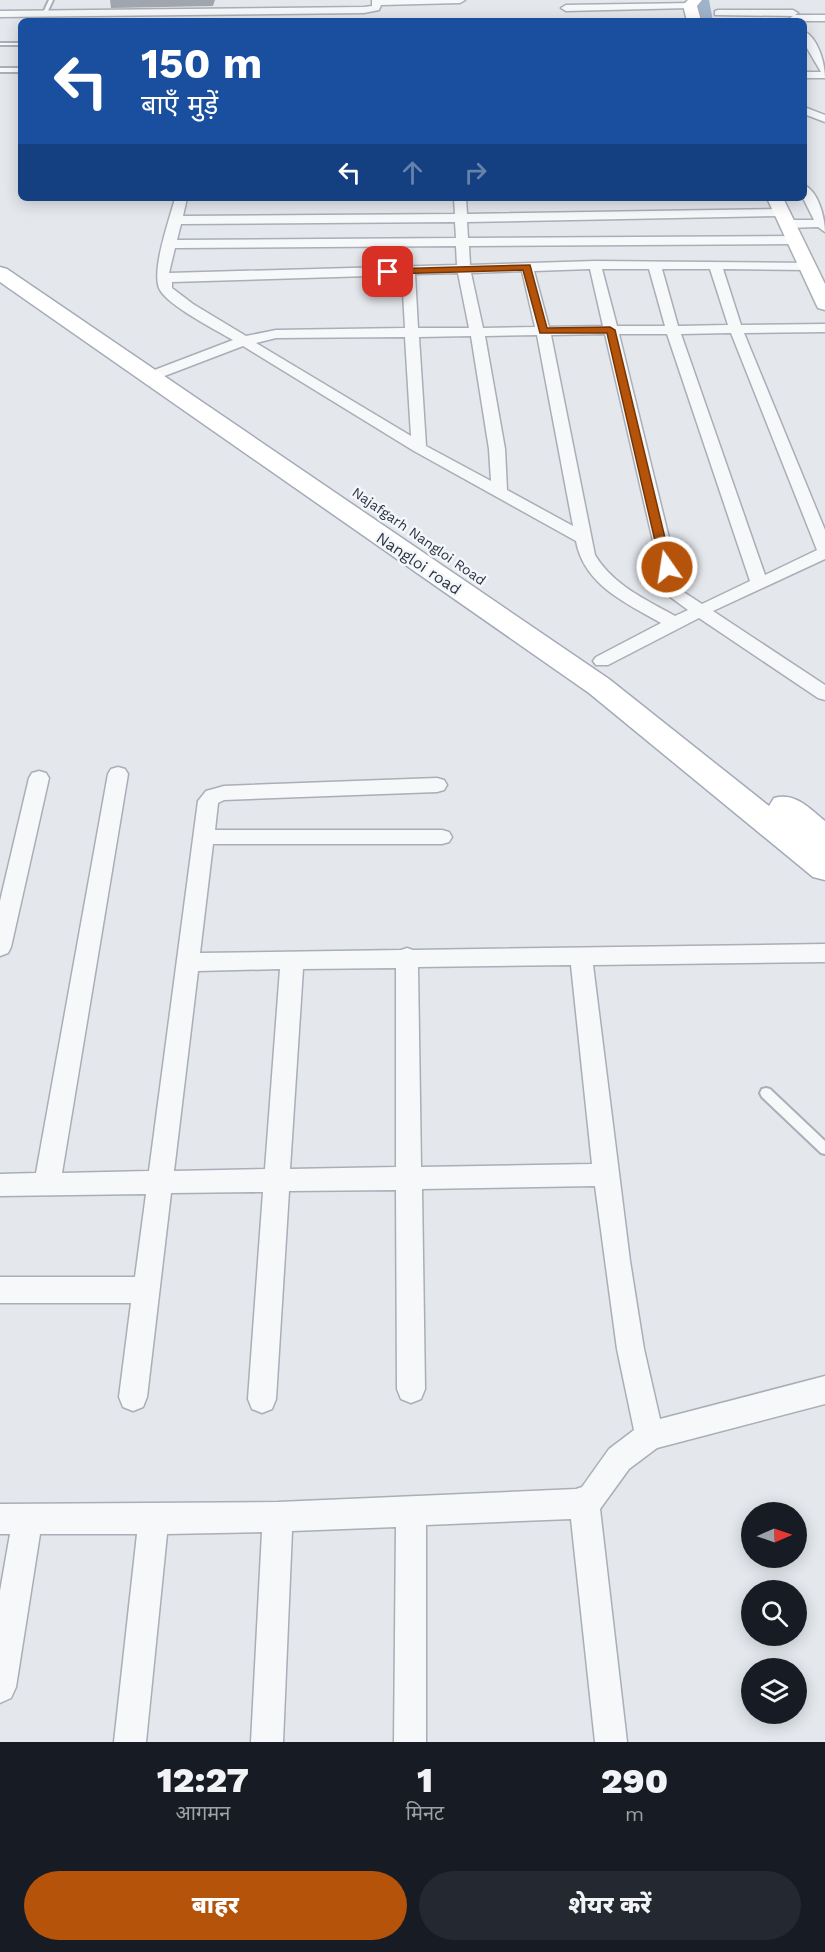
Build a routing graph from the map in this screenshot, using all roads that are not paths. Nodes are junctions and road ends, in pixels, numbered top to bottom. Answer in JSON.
{"nodes":[{"id":1,"x":51,"y":0,"type":"edge"},
{"id":2,"x":142,"y":0,"type":"edge"},
{"id":3,"x":459,"y":0,"type":"edge"},
{"id":4,"x":787,"y":0,"type":"edge"},
{"id":5,"x":377,"y":1,"type":"edge"},
{"id":6,"x":692,"y":3,"type":"edge"},
{"id":7,"x":138,"y":13,"type":"junction"},
{"id":8,"x":718,"y":13,"type":"dead end"},
{"id":9,"x":0,"y":14,"type":"edge"},
{"id":10,"x":45,"y":14,"type":"junction"},
{"id":11,"x":585,"y":17,"type":"dead end"},
{"id":12,"x":694,"y":18,"type":"edge"},
{"id":13,"x":795,"y":18,"type":"edge"},
{"id":14,"x":825,"y":18,"type":"edge"},
{"id":15,"x":0,"y":44,"type":"edge"},
{"id":16,"x":18,"y":44,"type":"edge"},
{"id":17,"x":825,"y":50,"type":"edge"},
{"id":18,"x":815,"y":52,"type":"edge"},
{"id":19,"x":807,"y":69,"type":"edge"},
{"id":20,"x":0,"y":70,"type":"edge"},
{"id":21,"x":18,"y":70,"type":"edge"},
{"id":22,"x":807,"y":111,"type":"edge"},
{"id":23,"x":825,"y":118,"type":"edge"},
{"id":24,"x":807,"y":195,"type":"edge"},
{"id":25,"x":180,"y":201,"type":"edge"},
{"id":26,"x":460,"y":201,"type":"edge"},
{"id":27,"x":461,"y":218,"type":"junction"},
{"id":28,"x":175,"y":220,"type":"junction"},
{"id":29,"x":786,"y":220,"type":"edge"},
{"id":30,"x":821,"y":225,"type":"edge"},
{"id":31,"x":461,"y":242,"type":"junction"},
{"id":32,"x":168,"y":244,"type":"junction"},
{"id":33,"x":0,"y":251,"type":"edge"},
{"id":34,"x":595,"y":265,"type":"junction"},
{"id":35,"x":654,"y":265,"type":"junction"},
{"id":36,"x":715,"y":265,"type":"junction"},
{"id":37,"x":808,"y":266,"type":"junction"},
{"id":38,"x":527,"y":267,"type":"junction"},
{"id":39,"x":464,"y":269,"type":"junction"},
{"id":40,"x":408,"y":271,"type":"junction"},
{"id":41,"x":0,"y":273,"type":"edge"},
{"id":42,"x":165,"y":276,"type":"junction"},
{"id":43,"x":825,"y":304,"type":"edge"},
{"id":44,"x":825,"y":328,"type":"edge"},
{"id":45,"x":736,"y":329,"type":"junction"},
{"id":46,"x":610,"y":330,"type":"junction"},
{"id":47,"x":673,"y":330,"type":"junction"},
{"id":48,"x":543,"y":331,"type":"junction"},
{"id":49,"x":412,"y":332,"type":"junction"},
{"id":50,"x":477,"y":332,"type":"junction"},
{"id":51,"x":244,"y":341,"type":"junction"},
{"id":52,"x":159,"y":373,"type":"junction"},
{"id":53,"x":419,"y":447,"type":"junction"},
{"id":54,"x":499,"y":491,"type":"junction"},
{"id":55,"x":584,"y":539,"type":"junction"},
{"id":56,"x":825,"y":551,"type":"edge"},
{"id":57,"x":759,"y":583,"type":"junction"},
{"id":58,"x":700,"y":611,"type":"junction"},
{"id":59,"x":674,"y":623,"type":"junction"},
{"id":60,"x":603,"y":661,"type":"junction"},
{"id":61,"x":825,"y":694,"type":"edge"},
{"id":62,"x":635,"y":701,"type":"junction"},
{"id":63,"x":118,"y":774,"type":"dead end"},
{"id":64,"x":39,"y":778,"type":"dead end"},
{"id":65,"x":437,"y":785,"type":"dead end"},
{"id":66,"x":205,"y":837,"type":"junction"},
{"id":67,"x":442,"y":837,"type":"dead end"},
{"id":68,"x":825,"y":838,"type":"edge"},
{"id":69,"x":825,"y":868,"type":"edge"},
{"id":70,"x":0,"y":947,"type":"edge"},
{"id":71,"x":825,"y":953,"type":"edge"},
{"id":72,"x":581,"y":956,"type":"junction"},
{"id":73,"x":407,"y":957,"type":"junction"},
{"id":74,"x":292,"y":960,"type":"junction"},
{"id":75,"x":186,"y":962,"type":"junction"},
{"id":76,"x":766,"y":1093,"type":"dead end"},
{"id":77,"x":825,"y":1149,"type":"edge"},
{"id":78,"x":605,"y":1175,"type":"junction"},
{"id":79,"x":410,"y":1178,"type":"junction"},
{"id":80,"x":278,"y":1180,"type":"junction"},
{"id":81,"x":160,"y":1182,"type":"junction"},
{"id":82,"x":47,"y":1184,"type":"junction"},
{"id":83,"x":0,"y":1185,"type":"edge"},
{"id":84,"x":0,"y":1290,"type":"edge"},
{"id":85,"x":146,"y":1290,"type":"junction"},
{"id":86,"x":411,"y":1389,"type":"dead end"},
{"id":87,"x":825,"y":1390,"type":"edge"},
{"id":88,"x":133,"y":1397,"type":"dead end"},
{"id":89,"x":262,"y":1399,"type":"dead end"},
{"id":90,"x":650,"y":1436,"type":"junction"},
{"id":91,"x":584,"y":1502,"type":"junction"},
{"id":92,"x":411,"y":1510,"type":"junction"},
{"id":93,"x":278,"y":1517,"type":"junction"},
{"id":94,"x":14,"y":1519,"type":"edge"},
{"id":95,"x":153,"y":1519,"type":"junction"},
{"id":96,"x":0,"y":1687,"type":"edge"},
{"id":97,"x":130,"y":1742,"type":"edge"},
{"id":98,"x":267,"y":1742,"type":"edge"},
{"id":99,"x":410,"y":1742,"type":"edge"},
{"id":100,"x":611,"y":1742,"type":"edge"}],
"edges":[{"from":1,"to":10,"type":"lane"},
{"from":2,"to":7,"type":"street"},
{"from":3,"to":5,"type":"street"},
{"from":4,"to":13,"type":"street"},
{"from":5,"to":7,"type":"street"},
{"from":6,"to":11,"type":"street"},
{"from":6,"to":12,"type":"street"},
{"from":7,"to":10,"type":"street"},
{"from":8,"to":13,"type":"street"},
{"from":9,"to":10,"type":"street"},
{"from":13,"to":14,"type":"street"},
{"from":15,"to":16,"type":"lane"},
{"from":17,"to":18,"type":"street"},
{"from":18,"to":19,"type":"street"},
{"from":20,"to":21,"type":"lane"},
{"from":22,"to":23,"type":"street"},
{"from":24,"to":30,"type":"street"},
{"from":25,"to":28,"type":"street"},
{"from":26,"to":27,"type":"street"},
{"from":27,"to":28,"type":"street"},
{"from":27,"to":29,"type":"street"},
{"from":27,"to":31,"type":"street"},
{"from":28,"to":32,"type":"street"},
{"from":29,"to":30,"type":"street"},
{"from":29,"to":31,"type":"street"},
{"from":29,"to":37,"type":"street"},
{"from":31,"to":32,"type":"street"},
{"from":31,"to":39,"type":"street"},
{"from":32,"to":42,"type":"street"},
{"from":33,"to":52,"type":"main road","name":"Najafgarh Nangloi Road"},
{"from":34,"to":35,"type":"street"},
{"from":34,"to":38,"type":"street"},
{"from":34,"to":46,"type":"street"},
{"from":35,"to":36,"type":"street"},
{"from":35,"to":47,"type":"street"},
{"from":36,"to":37,"type":"street"},
{"from":36,"to":45,"type":"street"},
{"from":37,"to":43,"type":"street"},
{"from":38,"to":39,"type":"street"},
{"from":38,"to":48,"type":"street"},
{"from":39,"to":40,"type":"street"},
{"from":39,"to":50,"type":"street"},
{"from":40,"to":42,"type":"street"},
{"from":40,"to":49,"type":"street"},
{"from":41,"to":52,"type":"main road","name":"Nangloi road"},
{"from":42,"to":51,"type":"street"},
{"from":44,"to":45,"type":"street"},
{"from":45,"to":47,"type":"street"},
{"from":45,"to":56,"type":"street"},
{"from":46,"to":47,"type":"street"},
{"from":46,"to":48,"type":"street"},
{"from":46,"to":58,"type":"street"},
{"from":47,"to":57,"type":"street"},
{"from":48,"to":50,"type":"street"},
{"from":48,"to":55,"type":"street"},
{"from":49,"to":50,"type":"street"},
{"from":49,"to":51,"type":"street"},
{"from":49,"to":53,"type":"street"},
{"from":50,"to":54,"type":"street"},
{"from":51,"to":52,"type":"street"},
{"from":51,"to":53,"type":"street"},
{"from":52,"to":60,"type":"main road","name":"Najafgarh Nangloi Road"},
{"from":52,"to":62,"type":"main road","name":"Nangloi road"},
{"from":53,"to":54,"type":"street"},
{"from":54,"to":55,"type":"street"},
{"from":55,"to":59,"type":"street"},
{"from":56,"to":57,"type":"street"},
{"from":57,"to":58,"type":"street"},
{"from":58,"to":59,"type":"street"},
{"from":58,"to":61,"type":"street"},
{"from":59,"to":60,"type":"street"},
{"from":60,"to":62,"type":"main road","name":"Najafgarh Nangloi Road"},
{"from":62,"to":68,"type":"main road","name":"Najafgarh Nangloi Road"},
{"from":62,"to":69,"type":"main road","name":"Nangloi road"},
{"from":63,"to":82,"type":"street"},
{"from":64,"to":70,"type":"street"},
{"from":65,"to":66,"type":"street"},
{"from":66,"to":67,"type":"street"},
{"from":66,"to":75,"type":"street"},
{"from":71,"to":72,"type":"street"},
{"from":72,"to":73,"type":"street"},
{"from":72,"to":78,"type":"street"},
{"from":73,"to":74,"type":"street"},
{"from":73,"to":79,"type":"street"},
{"from":74,"to":75,"type":"street"},
{"from":74,"to":80,"type":"street"},
{"from":75,"to":81,"type":"street"},
{"from":76,"to":77,"type":"lane"},
{"from":78,"to":79,"type":"street"},
{"from":78,"to":90,"type":"street"},
{"from":79,"to":80,"type":"street"},
{"from":79,"to":86,"type":"street"},
{"from":80,"to":81,"type":"street"},
{"from":80,"to":89,"type":"street"},
{"from":81,"to":82,"type":"street"},
{"from":81,"to":85,"type":"street"},
{"from":82,"to":83,"type":"street"},
{"from":84,"to":85,"type":"street"},
{"from":85,"to":88,"type":"street"},
{"from":87,"to":90,"type":"street"},
{"from":90,"to":91,"type":"street"},
{"from":91,"to":92,"type":"street"},
{"from":91,"to":100,"type":"street"},
{"from":92,"to":93,"type":"street"},
{"from":92,"to":99,"type":"street"},
{"from":93,"to":95,"type":"street"},
{"from":93,"to":98,"type":"street"},
{"from":94,"to":95,"type":"street"},
{"from":94,"to":96,"type":"street"},
{"from":95,"to":97,"type":"street"}]}
